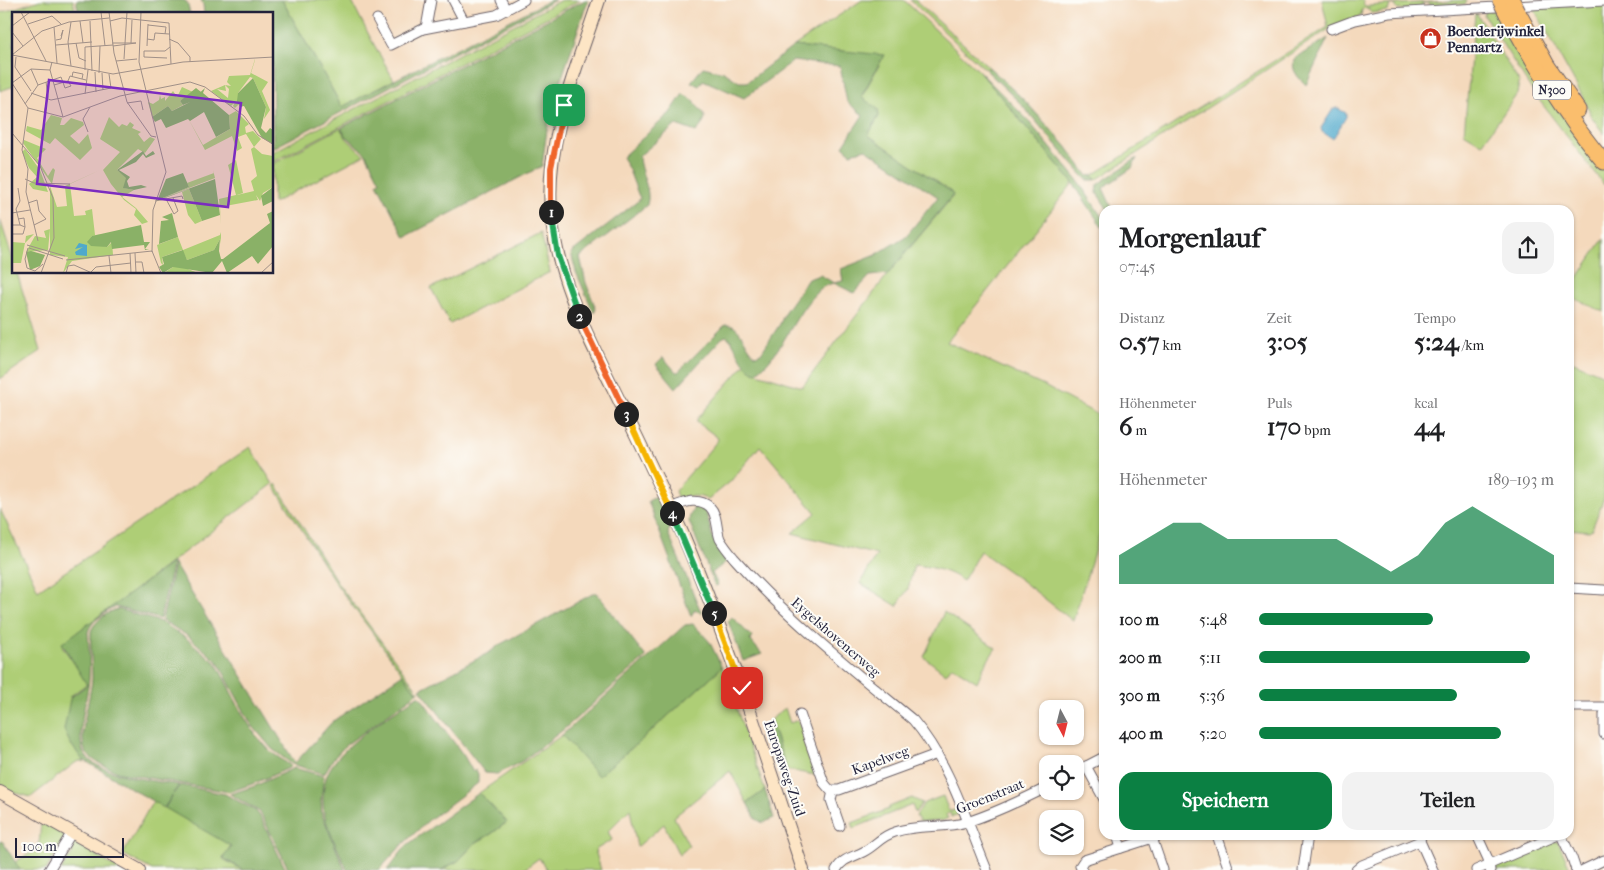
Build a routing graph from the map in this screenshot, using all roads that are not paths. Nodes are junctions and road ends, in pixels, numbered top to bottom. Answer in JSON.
{"nodes":[{"id":1,"x":431,"y":0,"type":"edge"},
{"id":2,"x":453,"y":0,"type":"edge"},
{"id":3,"x":501,"y":0,"type":"edge"},
{"id":4,"x":599,"y":0,"type":"edge"},
{"id":5,"x":1500,"y":0,"type":"edge"},
{"id":6,"x":521,"y":1,"type":"edge"},
{"id":7,"x":1604,"y":1,"type":"edge"},
{"id":8,"x":1512,"y":9,"type":"edge"},
{"id":9,"x":506,"y":10,"type":"junction"},
{"id":10,"x":377,"y":19,"type":"dead end"},
{"id":11,"x":464,"y":21,"type":"junction"},
{"id":12,"x":426,"y":28,"type":"junction"},
{"id":13,"x":1331,"y":29,"type":"dead end"},
{"id":14,"x":1604,"y":146,"type":"edge"},
{"id":15,"x":1604,"y":162,"type":"edge"},
{"id":16,"x":670,"y":508,"type":"junction"},
{"id":17,"x":1574,"y":588,"type":"edge"},
{"id":18,"x":1604,"y":590,"type":"edge"},
{"id":19,"x":1574,"y":707,"type":"edge"},
{"id":20,"x":1604,"y":707,"type":"edge"},
{"id":21,"x":800,"y":714,"type":"dead end"},
{"id":22,"x":1604,"y":719,"type":"edge"},
{"id":23,"x":1604,"y":734,"type":"edge"},
{"id":24,"x":937,"y":754,"type":"junction"},
{"id":25,"x":1099,"y":760,"type":"edge"},
{"id":26,"x":1086,"y":766,"type":"joint"},
{"id":27,"x":1099,"y":790,"type":"edge"},
{"id":28,"x":833,"y":791,"type":"junction"},
{"id":29,"x":1039,"y":791,"type":"edge"},
{"id":30,"x":0,"y":792,"type":"edge"},
{"id":31,"x":967,"y":822,"type":"junction"},
{"id":32,"x":840,"y":826,"type":"dead end"},
{"id":33,"x":72,"y":832,"type":"junction"},
{"id":34,"x":1119,"y":840,"type":"edge"},
{"id":35,"x":1146,"y":840,"type":"edge"},
{"id":36,"x":1153,"y":840,"type":"edge"},
{"id":37,"x":1219,"y":840,"type":"edge"},
{"id":38,"x":1307,"y":840,"type":"edge"},
{"id":39,"x":1417,"y":840,"type":"edge"},
{"id":40,"x":1422,"y":840,"type":"edge"},
{"id":41,"x":1480,"y":840,"type":"edge"},
{"id":42,"x":1548,"y":840,"type":"edge"},
{"id":43,"x":1562,"y":840,"type":"edge"},
{"id":44,"x":1122,"y":848,"type":"junction"},
{"id":45,"x":1604,"y":860,"type":"edge"},
{"id":46,"x":1489,"y":867,"type":"edge"},
{"id":47,"x":1081,"y":868,"type":"edge"},
{"id":48,"x":49,"y":870,"type":"edge"},
{"id":49,"x":139,"y":870,"type":"edge"},
{"id":50,"x":803,"y":870,"type":"edge"},
{"id":51,"x":836,"y":870,"type":"edge"},
{"id":52,"x":987,"y":870,"type":"edge"},
{"id":53,"x":1162,"y":870,"type":"edge"},
{"id":54,"x":1229,"y":870,"type":"edge"},
{"id":55,"x":1304,"y":870,"type":"edge"},
{"id":56,"x":1356,"y":870,"type":"edge"},
{"id":57,"x":1433,"y":870,"type":"edge"},
{"id":58,"x":1476,"y":870,"type":"edge"},
{"id":59,"x":1576,"y":870,"type":"edge"},
{"id":60,"x":1583,"y":870,"type":"edge"}],
"edges":[{"from":1,"to":12,"type":"street"},
{"from":2,"to":11,"type":"street"},
{"from":3,"to":9,"type":"street"},
{"from":4,"to":16,"type":"street","name":"Europaweg-Zuid"},
{"from":5,"to":8,"type":"highway","number":"N300","bridge":true},
{"from":6,"to":9,"type":"street"},
{"from":7,"to":13,"type":"street"},
{"from":8,"to":14,"type":"highway","number":"N300"},
{"from":8,"to":15,"type":"highway","number":"N300"},
{"from":9,"to":11,"type":"street"},
{"from":10,"to":12,"type":"street"},
{"from":11,"to":12,"type":"street"},
{"from":16,"to":24,"type":"street","name":"Eygelshovenerweg"},
{"from":16,"to":50,"type":"street","name":"Europaweg-Zuid"},
{"from":17,"to":18,"type":"street"},
{"from":19,"to":20,"type":"street"},
{"from":21,"to":28,"type":"street"},
{"from":22,"to":23,"type":"street"},
{"from":24,"to":28,"type":"street","name":"Kapelweg"},
{"from":24,"to":31,"type":"street","name":"Eygelshovenerweg"},
{"from":25,"to":26,"type":"street"},
{"from":26,"to":27,"type":"street"},
{"from":28,"to":32,"type":"street"},
{"from":29,"to":31,"type":"street","name":"Groenstraat"},
{"from":30,"to":33,"type":"street"},
{"from":31,"to":51,"type":"street","name":"Groenstraat"},
{"from":31,"to":52,"type":"street","name":"Eygelshovenerweg"},
{"from":33,"to":48,"type":"street"},
{"from":33,"to":49,"type":"street"},
{"from":34,"to":44,"type":"street"},
{"from":35,"to":44,"type":"street"},
{"from":36,"to":53,"type":"street"},
{"from":37,"to":54,"type":"street"},
{"from":38,"to":55,"type":"street"},
{"from":39,"to":56,"type":"street"},
{"from":40,"to":57,"type":"street"},
{"from":41,"to":46,"type":"street"},
{"from":42,"to":46,"type":"street"},
{"from":43,"to":59,"type":"street"},
{"from":44,"to":47,"type":"street"},
{"from":45,"to":60,"type":"street"},
{"from":46,"to":58,"type":"street"}]}
